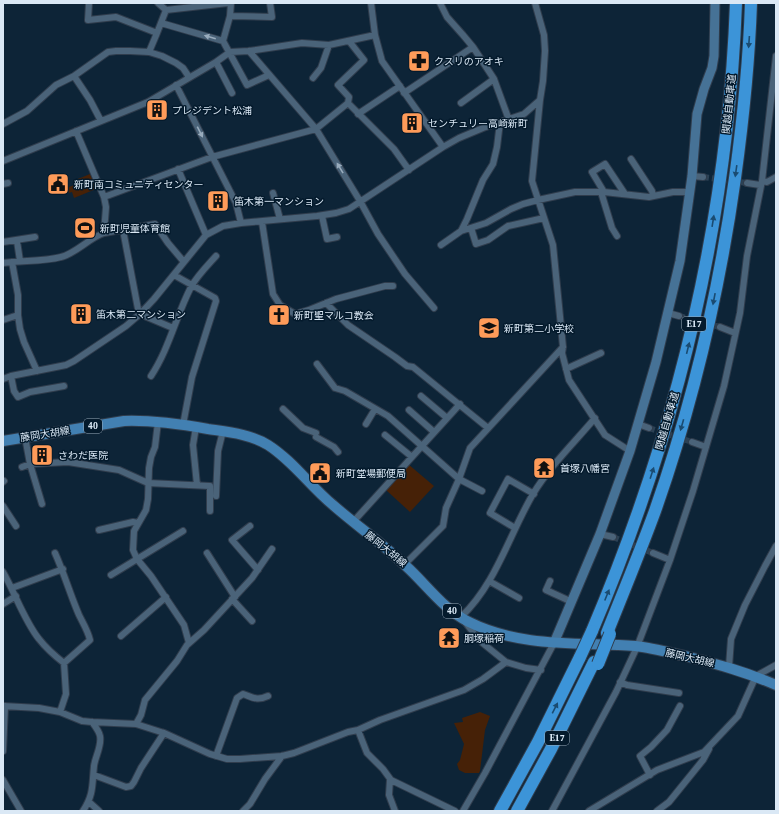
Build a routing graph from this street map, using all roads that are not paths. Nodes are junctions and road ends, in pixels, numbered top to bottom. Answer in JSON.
{"nodes":[{"id":1,"x":89,"y":3,"type":"edge"},
{"id":2,"x":158,"y":3,"type":"edge"},
{"id":3,"x":228,"y":3,"type":"edge"},
{"id":4,"x":232,"y":3,"type":"edge"},
{"id":5,"x":270,"y":3,"type":"edge"},
{"id":6,"x":371,"y":3,"type":"edge"},
{"id":7,"x":440,"y":3,"type":"edge"},
{"id":8,"x":535,"y":3,"type":"edge"},
{"id":9,"x":715,"y":3,"type":"edge"},
{"id":10,"x":736,"y":3,"type":"edge"},
{"id":11,"x":751,"y":3,"type":"edge"},
{"id":12,"x":166,"y":10,"type":"junction"},
{"id":13,"x":230,"y":16,"type":"junction"},
{"id":14,"x":161,"y":23,"type":"junction"},
{"id":15,"x":157,"y":33,"type":"junction"},
{"id":16,"x":375,"y":35,"type":"junction"},
{"id":17,"x":223,"y":41,"type":"junction"},
{"id":18,"x":349,"y":41,"type":"junction"},
{"id":19,"x":329,"y":45,"type":"junction"},
{"id":20,"x":473,"y":47,"type":"junction"},
{"id":21,"x":249,"y":51,"type":"junction"},
{"id":22,"x":149,"y":52,"type":"junction"},
{"id":23,"x":230,"y":52,"type":"junction"},
{"id":24,"x":776,"y":56,"type":"edge"},
{"id":25,"x":216,"y":62,"type":"junction"},
{"id":26,"x":269,"y":75,"type":"junction"},
{"id":27,"x":74,"y":76,"type":"junction"},
{"id":28,"x":189,"y":77,"type":"junction"},
{"id":29,"x":313,"y":78,"type":"dead end"},
{"id":30,"x":494,"y":79,"type":"junction"},
{"id":31,"x":176,"y":85,"type":"junction"},
{"id":32,"x":400,"y":86,"type":"junction"},
{"id":33,"x":232,"y":93,"type":"dead end"},
{"id":34,"x":404,"y":93,"type":"junction"},
{"id":35,"x":540,"y":100,"type":"junction"},
{"id":36,"x":348,"y":103,"type":"junction"},
{"id":37,"x":461,"y":103,"type":"dead end"},
{"id":38,"x":358,"y":114,"type":"junction"},
{"id":39,"x":509,"y":120,"type":"junction"},
{"id":40,"x":101,"y":121,"type":"junction"},
{"id":41,"x":500,"y":122,"type":"junction"},
{"id":42,"x":3,"y":124,"type":"edge"},
{"id":43,"x":316,"y":129,"type":"junction"},
{"id":44,"x":76,"y":131,"type":"junction"},
{"id":45,"x":443,"y":147,"type":"junction"},
{"id":46,"x":212,"y":157,"type":"junction"},
{"id":47,"x":631,"y":159,"type":"dead end"},
{"id":48,"x":3,"y":161,"type":"edge"},
{"id":49,"x":178,"y":169,"type":"junction"},
{"id":50,"x":409,"y":170,"type":"junction"},
{"id":51,"x":692,"y":176,"type":"junction"},
{"id":52,"x":703,"y":177,"type":"tunnel mouth"},
{"id":53,"x":776,"y":177,"type":"edge"},
{"id":54,"x":747,"y":183,"type":"tunnel mouth"},
{"id":55,"x":761,"y":183,"type":"junction"},
{"id":56,"x":603,"y":192,"type":"junction"},
{"id":57,"x":690,"y":192,"type":"junction"},
{"id":58,"x":273,"y":193,"type":"dead end"},
{"id":59,"x":625,"y":194,"type":"junction"},
{"id":60,"x":653,"y":196,"type":"junction"},
{"id":61,"x":104,"y":197,"type":"junction"},
{"id":62,"x":538,"y":200,"type":"junction"},
{"id":63,"x":360,"y":201,"type":"junction"},
{"id":64,"x":322,"y":216,"type":"junction"},
{"id":65,"x":544,"y":218,"type":"junction"},
{"id":66,"x":280,"y":219,"type":"junction"},
{"id":67,"x":262,"y":222,"type":"junction"},
{"id":68,"x":241,"y":223,"type":"junction"},
{"id":69,"x":471,"y":228,"type":"junction"},
{"id":70,"x":124,"y":230,"type":"junction"},
{"id":71,"x":461,"y":231,"type":"junction"},
{"id":72,"x":104,"y":232,"type":"junction"},
{"id":73,"x":206,"y":235,"type":"junction"},
{"id":74,"x":617,"y":236,"type":"dead end"},
{"id":75,"x":35,"y":237,"type":"dead end"},
{"id":76,"x":337,"y":237,"type":"dead end"},
{"id":77,"x":17,"y":241,"type":"junction"},
{"id":78,"x":3,"y":242,"type":"edge"},
{"id":79,"x":441,"y":245,"type":"dead end"},
{"id":80,"x":216,"y":256,"type":"dead end"},
{"id":81,"x":20,"y":261,"type":"junction"},
{"id":82,"x":12,"y":262,"type":"junction"},
{"id":83,"x":184,"y":262,"type":"junction"},
{"id":84,"x":3,"y":263,"type":"edge"},
{"id":85,"x":174,"y":275,"type":"junction"},
{"id":86,"x":192,"y":285,"type":"junction"},
{"id":87,"x":393,"y":286,"type":"dead end"},
{"id":88,"x":326,"y":303,"type":"junction"},
{"id":89,"x":434,"y":308,"type":"dead end"},
{"id":90,"x":140,"y":314,"type":"junction"},
{"id":91,"x":668,"y":314,"type":"junction"},
{"id":92,"x":18,"y":315,"type":"junction"},
{"id":93,"x":679,"y":316,"type":"tunnel mouth"},
{"id":94,"x":3,"y":320,"type":"edge"},
{"id":95,"x":720,"y":327,"type":"tunnel mouth"},
{"id":96,"x":173,"y":328,"type":"junction"},
{"id":97,"x":735,"y":333,"type":"junction"},
{"id":98,"x":563,"y":347,"type":"junction"},
{"id":99,"x":602,"y":353,"type":"dead end"},
{"id":100,"x":317,"y":364,"type":"dead end"},
{"id":101,"x":566,"y":369,"type":"junction"},
{"id":102,"x":37,"y":371,"type":"junction"},
{"id":103,"x":11,"y":376,"type":"junction"},
{"id":104,"x":152,"y":376,"type":"dead end"},
{"id":105,"x":3,"y":379,"type":"edge"},
{"id":106,"x":64,"y":386,"type":"dead end"},
{"id":107,"x":421,"y":396,"type":"dead end"},
{"id":108,"x":460,"y":404,"type":"junction"},
{"id":109,"x":283,"y":409,"type":"dead end"},
{"id":110,"x":375,"y":409,"type":"junction"},
{"id":111,"x":409,"y":410,"type":"dead end"},
{"id":112,"x":447,"y":418,"type":"junction"},
{"id":113,"x":595,"y":418,"type":"junction"},
{"id":114,"x":158,"y":422,"type":"junction"},
{"id":115,"x":366,"y":424,"type":"dead end"},
{"id":116,"x":638,"y":424,"type":"junction"},
{"id":117,"x":183,"y":425,"type":"junction"},
{"id":118,"x":196,"y":427,"type":"junction"},
{"id":119,"x":488,"y":428,"type":"junction"},
{"id":120,"x":649,"y":428,"type":"tunnel mouth"},
{"id":121,"x":223,"y":431,"type":"junction"},
{"id":122,"x":434,"y":432,"type":"junction"},
{"id":123,"x":385,"y":435,"type":"dead end"},
{"id":124,"x":25,"y":437,"type":"junction"},
{"id":125,"x":3,"y":441,"type":"edge"},
{"id":126,"x":692,"y":442,"type":"tunnel mouth"},
{"id":127,"x":422,"y":446,"type":"junction"},
{"id":128,"x":706,"y":447,"type":"junction"},
{"id":129,"x":630,"y":451,"type":"junction"},
{"id":130,"x":338,"y":452,"type":"dead end"},
{"id":131,"x":412,"y":457,"type":"junction"},
{"id":132,"x":30,"y":464,"type":"junction"},
{"id":133,"x":22,"y":467,"type":"dead end"},
{"id":134,"x":459,"y":479,"type":"junction"},
{"id":135,"x":148,"y":483,"type":"junction"},
{"id":136,"x":197,"y":485,"type":"junction"},
{"id":137,"x":482,"y":491,"type":"dead end"},
{"id":138,"x":534,"y":494,"type":"junction"},
{"id":139,"x":216,"y":496,"type":"dead end"},
{"id":140,"x":42,"y":504,"type":"dead end"},
{"id":141,"x":3,"y":506,"type":"edge"},
{"id":142,"x":210,"y":511,"type":"dead end"},
{"id":143,"x":353,"y":522,"type":"junction"},
{"id":144,"x":138,"y":523,"type":"junction"},
{"id":145,"x":16,"y":526,"type":"dead end"},
{"id":146,"x":250,"y":526,"type":"dead end"},
{"id":147,"x":515,"y":528,"type":"junction"},
{"id":148,"x":99,"y":530,"type":"dead end"},
{"id":149,"x":183,"y":531,"type":"dead end"},
{"id":150,"x":600,"y":534,"type":"junction"},
{"id":151,"x":613,"y":537,"type":"tunnel mouth"},
{"id":152,"x":776,"y":546,"type":"edge"},
{"id":153,"x":272,"y":549,"type":"dead end"},
{"id":154,"x":55,"y":553,"type":"dead end"},
{"id":155,"x":207,"y":553,"type":"dead end"},
{"id":156,"x":653,"y":553,"type":"tunnel mouth"},
{"id":157,"x":137,"y":559,"type":"junction"},
{"id":158,"x":670,"y":560,"type":"junction"},
{"id":159,"x":405,"y":564,"type":"junction"},
{"id":160,"x":62,"y":569,"type":"junction"},
{"id":161,"x":258,"y":570,"type":"junction"},
{"id":162,"x":3,"y":572,"type":"edge"},
{"id":163,"x":111,"y":575,"type":"dead end"},
{"id":164,"x":489,"y":581,"type":"junction"},
{"id":165,"x":550,"y":581,"type":"dead end"},
{"id":166,"x":12,"y":588,"type":"junction"},
{"id":167,"x":16,"y":596,"type":"junction"},
{"id":168,"x":166,"y":598,"type":"junction"},
{"id":169,"x":234,"y":598,"type":"junction"},
{"id":170,"x":519,"y":598,"type":"dead end"},
{"id":171,"x":572,"y":602,"type":"junction"},
{"id":172,"x":3,"y":604,"type":"edge"},
{"id":173,"x":461,"y":617,"type":"junction"},
{"id":174,"x":252,"y":621,"type":"dead end"},
{"id":175,"x":121,"y":636,"type":"dead end"},
{"id":176,"x":189,"y":643,"type":"junction"},
{"id":177,"x":554,"y":643,"type":"junction"},
{"id":178,"x":636,"y":646,"type":"junction"},
{"id":179,"x":506,"y":662,"type":"junction"},
{"id":180,"x":64,"y":663,"type":"junction"},
{"id":181,"x":596,"y":663,"type":"junction"},
{"id":182,"x":776,"y":664,"type":"edge"},
{"id":183,"x":729,"y":667,"type":"junction"},
{"id":184,"x":541,"y":670,"type":"junction"},
{"id":185,"x":756,"y":676,"type":"junction"},
{"id":186,"x":620,"y":682,"type":"junction"},
{"id":187,"x":776,"y":685,"type":"edge"},
{"id":188,"x":679,"y":693,"type":"dead end"},
{"id":189,"x":268,"y":696,"type":"dead end"},
{"id":190,"x":4,"y":706,"type":"edge"},
{"id":191,"x":680,"y":706,"type":"dead end"},
{"id":192,"x":60,"y":712,"type":"junction"},
{"id":193,"x":92,"y":722,"type":"junction"},
{"id":194,"x":136,"y":724,"type":"junction"},
{"id":195,"x":358,"y":730,"type":"junction"},
{"id":196,"x":164,"y":733,"type":"junction"},
{"id":197,"x":538,"y":742,"type":"junction"},
{"id":198,"x":712,"y":744,"type":"junction"},
{"id":199,"x":3,"y":751,"type":"edge"},
{"id":200,"x":216,"y":756,"type":"junction"},
{"id":201,"x":282,"y":756,"type":"junction"},
{"id":202,"x":94,"y":775,"type":"junction"},
{"id":203,"x":650,"y":775,"type":"junction"},
{"id":204,"x":390,"y":779,"type":"junction"},
{"id":205,"x":3,"y":780,"type":"edge"},
{"id":206,"x":89,"y":802,"type":"junction"},
{"id":207,"x":464,"y":810,"type":"edge"},
{"id":208,"x":21,"y":811,"type":"edge"},
{"id":209,"x":83,"y":811,"type":"edge"},
{"id":210,"x":99,"y":811,"type":"edge"},
{"id":211,"x":243,"y":811,"type":"edge"},
{"id":212,"x":395,"y":811,"type":"edge"},
{"id":213,"x":455,"y":811,"type":"edge"},
{"id":214,"x":472,"y":811,"type":"edge"},
{"id":215,"x":494,"y":811,"type":"edge"},
{"id":216,"x":500,"y":811,"type":"edge"},
{"id":217,"x":517,"y":811,"type":"edge"},
{"id":218,"x":522,"y":811,"type":"edge"},
{"id":219,"x":552,"y":811,"type":"edge"},
{"id":220,"x":588,"y":811,"type":"edge"},
{"id":221,"x":657,"y":811,"type":"edge"}],
"edges":[{"from":1,"to":15,"type":"street"},
{"from":2,"to":12,"type":"street"},
{"from":3,"to":12,"type":"street"},
{"from":4,"to":13,"type":"street"},
{"from":5,"to":13,"type":"street"},
{"from":6,"to":16,"type":"street"},
{"from":7,"to":20,"type":"street"},
{"from":8,"to":35,"type":"street"},
{"from":9,"to":51,"type":"street"},
{"from":197,"to":10,"type":"highway","name":"関越自動車道","number":"E17","one_way":true,"bridge":true},
{"from":11,"to":181,"type":"highway","name":"関越自動車道","number":"E17","one_way":true},
{"from":12,"to":14,"type":"street"},
{"from":13,"to":17,"type":"street"},
{"from":14,"to":15,"type":"street"},
{"from":17,"to":14,"type":"street","one_way":true},
{"from":15,"to":22,"type":"street"},
{"from":16,"to":18,"type":"street"},
{"from":16,"to":32,"type":"street"},
{"from":17,"to":23,"type":"street"},
{"from":18,"to":19,"type":"street"},
{"from":18,"to":36,"type":"street"},
{"from":19,"to":21,"type":"street"},
{"from":19,"to":29,"type":"street"},
{"from":20,"to":30,"type":"street"},
{"from":20,"to":34,"type":"street"},
{"from":21,"to":23,"type":"street"},
{"from":21,"to":26,"type":"street"},
{"from":22,"to":27,"type":"street"},
{"from":22,"to":28,"type":"street"},
{"from":23,"to":25,"type":"street"},
{"from":23,"to":26,"type":"street"},
{"from":24,"to":55,"type":"street"},
{"from":25,"to":28,"type":"street"},
{"from":25,"to":33,"type":"street"},
{"from":26,"to":43,"type":"street"},
{"from":27,"to":40,"type":"street"},
{"from":27,"to":42,"type":"street"},
{"from":28,"to":31,"type":"street"},
{"from":30,"to":37,"type":"street"},
{"from":30,"to":39,"type":"street"},
{"from":31,"to":40,"type":"street"},
{"from":31,"to":46,"type":"street","one_way":true},
{"from":32,"to":34,"type":"street"},
{"from":32,"to":38,"type":"street"},
{"from":34,"to":45,"type":"street"},
{"from":35,"to":39,"type":"street"},
{"from":35,"to":62,"type":"street"},
{"from":36,"to":38,"type":"street"},
{"from":36,"to":43,"type":"street"},
{"from":38,"to":50,"type":"street"},
{"from":39,"to":41,"type":"street"},
{"from":40,"to":44,"type":"street"},
{"from":41,"to":45,"type":"street"},
{"from":41,"to":71,"type":"street"},
{"from":43,"to":46,"type":"street"},
{"from":63,"to":43,"type":"street","one_way":true},
{"from":44,"to":48,"type":"street"},
{"from":44,"to":61,"type":"street"},
{"from":45,"to":50,"type":"street"},
{"from":46,"to":49,"type":"street"},
{"from":46,"to":68,"type":"street"},
{"from":47,"to":60,"type":"street"},
{"from":49,"to":61,"type":"street"},
{"from":49,"to":73,"type":"street"},
{"from":50,"to":63,"type":"street"},
{"from":51,"to":52,"type":"street"},
{"from":51,"to":57,"type":"street"},
{"from":53,"to":55,"type":"street"},
{"from":54,"to":55,"type":"street"},
{"from":55,"to":97,"type":"street"},
{"from":56,"to":59,"type":"street"},
{"from":56,"to":59,"type":"street"},
{"from":56,"to":62,"type":"street"},
{"from":56,"to":74,"type":"street"},
{"from":57,"to":60,"type":"street"},
{"from":57,"to":91,"type":"street"},
{"from":58,"to":66,"type":"street"},
{"from":59,"to":60,"type":"street"},
{"from":61,"to":72,"type":"street"},
{"from":62,"to":65,"type":"street"},
{"from":62,"to":69,"type":"street"},
{"from":63,"to":64,"type":"street"},
{"from":63,"to":89,"type":"street"},
{"from":64,"to":66,"type":"street"},
{"from":64,"to":76,"type":"street"},
{"from":65,"to":69,"type":"street"},
{"from":65,"to":98,"type":"street"},
{"from":66,"to":67,"type":"street"},
{"from":67,"to":68,"type":"street"},
{"from":67,"to":88,"type":"street"},
{"from":68,"to":73,"type":"street"},
{"from":69,"to":71,"type":"street"},
{"from":70,"to":72,"type":"street"},
{"from":70,"to":83,"type":"street"},
{"from":70,"to":90,"type":"street"},
{"from":71,"to":79,"type":"street"},
{"from":72,"to":81,"type":"street"},
{"from":73,"to":83,"type":"street"},
{"from":75,"to":77,"type":"street"},
{"from":77,"to":78,"type":"street"},
{"from":77,"to":81,"type":"street"},
{"from":80,"to":86,"type":"street"},
{"from":81,"to":82,"type":"street"},
{"from":82,"to":84,"type":"street"},
{"from":82,"to":92,"type":"street"},
{"from":83,"to":85,"type":"street"},
{"from":85,"to":86,"type":"street"},
{"from":85,"to":90,"type":"street"},
{"from":86,"to":96,"type":"street"},
{"from":86,"to":117,"type":"street"},
{"from":87,"to":88,"type":"street"},
{"from":88,"to":108,"type":"street"},
{"from":90,"to":96,"type":"street"},
{"from":90,"to":102,"type":"street"},
{"from":91,"to":93,"type":"street"},
{"from":91,"to":116,"type":"street"},
{"from":92,"to":94,"type":"street"},
{"from":92,"to":102,"type":"street"},
{"from":95,"to":97,"type":"street"},
{"from":96,"to":104,"type":"street"},
{"from":97,"to":128,"type":"street"},
{"from":98,"to":101,"type":"street"},
{"from":98,"to":119,"type":"street"},
{"from":99,"to":101,"type":"street"},
{"from":100,"to":110,"type":"street"},
{"from":101,"to":113,"type":"street"},
{"from":102,"to":103,"type":"street"},
{"from":103,"to":105,"type":"street"},
{"from":103,"to":106,"type":"street"},
{"from":107,"to":112,"type":"street"},
{"from":108,"to":112,"type":"street"},
{"from":108,"to":119,"type":"street"},
{"from":109,"to":130,"type":"street"},
{"from":110,"to":115,"type":"street"},
{"from":110,"to":127,"type":"street"},
{"from":111,"to":122,"type":"street"},
{"from":112,"to":122,"type":"street"},
{"from":113,"to":129,"type":"street"},
{"from":113,"to":138,"type":"street"},
{"from":114,"to":117,"type":"main road","name":"藤岡大胡線","number":"40"},
{"from":114,"to":124,"type":"main road","name":"藤岡大胡線","number":"40"},
{"from":114,"to":135,"type":"street"},
{"from":116,"to":120,"type":"street"},
{"from":116,"to":129,"type":"street"},
{"from":117,"to":118,"type":"main road","name":"藤岡大胡線","number":"40"},
{"from":118,"to":121,"type":"main road","name":"藤岡大胡線","number":"40"},
{"from":118,"to":136,"type":"street"},
{"from":119,"to":134,"type":"street"},
{"from":121,"to":139,"type":"street"},
{"from":121,"to":143,"type":"main road","name":"藤岡大胡線","number":"40"},
{"from":122,"to":127,"type":"street"},
{"from":123,"to":131,"type":"street"},
{"from":124,"to":125,"type":"main road","name":"藤岡大胡線","number":"40"},
{"from":124,"to":132,"type":"street"},
{"from":126,"to":128,"type":"street"},
{"from":127,"to":131,"type":"street"},
{"from":127,"to":134,"type":"street"},
{"from":128,"to":158,"type":"street"},
{"from":129,"to":150,"type":"street"},
{"from":131,"to":143,"type":"street"},
{"from":132,"to":133,"type":"street"},
{"from":132,"to":135,"type":"street"},
{"from":132,"to":140,"type":"street"},
{"from":134,"to":137,"type":"street"},
{"from":134,"to":159,"type":"street"},
{"from":135,"to":136,"type":"street"},
{"from":135,"to":144,"type":"street"},
{"from":136,"to":142,"type":"street"},
{"from":138,"to":147,"type":"street"},
{"from":138,"to":147,"type":"street"},
{"from":141,"to":145,"type":"street"},
{"from":143,"to":159,"type":"main road","name":"藤岡大胡線","number":"40"},
{"from":144,"to":148,"type":"street"},
{"from":144,"to":157,"type":"street"},
{"from":146,"to":161,"type":"street"},
{"from":147,"to":164,"type":"street"},
{"from":149,"to":157,"type":"street"},
{"from":150,"to":151,"type":"street"},
{"from":150,"to":171,"type":"street"},
{"from":152,"to":183,"type":"street"},
{"from":153,"to":161,"type":"street"},
{"from":154,"to":160,"type":"street"},
{"from":155,"to":169,"type":"street"},
{"from":156,"to":158,"type":"street"},
{"from":157,"to":163,"type":"street"},
{"from":157,"to":168,"type":"street"},
{"from":158,"to":178,"type":"street"},
{"from":159,"to":173,"type":"main road","name":"藤岡大胡線","number":"40"},
{"from":160,"to":166,"type":"street"},
{"from":160,"to":180,"type":"street"},
{"from":161,"to":169,"type":"street"},
{"from":162,"to":166,"type":"street"},
{"from":164,"to":170,"type":"street"},
{"from":164,"to":173,"type":"street"},
{"from":165,"to":171,"type":"street"},
{"from":166,"to":167,"type":"street"},
{"from":167,"to":172,"type":"street"},
{"from":167,"to":180,"type":"street"},
{"from":168,"to":175,"type":"street"},
{"from":168,"to":176,"type":"street"},
{"from":169,"to":174,"type":"street"},
{"from":169,"to":176,"type":"street"},
{"from":171,"to":177,"type":"street"},
{"from":173,"to":177,"type":"main road","name":"藤岡大胡線","number":"40"},
{"from":173,"to":179,"type":"street"},
{"from":176,"to":194,"type":"street"},
{"from":177,"to":178,"type":"main road","name":"藤岡大胡線","number":"40"},
{"from":177,"to":184,"type":"street"},
{"from":178,"to":183,"type":"main road","name":"藤岡大胡線","number":"40"},
{"from":178,"to":186,"type":"street"},
{"from":179,"to":184,"type":"street"},
{"from":179,"to":195,"type":"street"},
{"from":180,"to":192,"type":"street"},
{"from":181,"to":217,"type":"highway","name":"関越自動車道","number":"E17"},
{"from":181,"to":218,"type":"highway"},
{"from":182,"to":185,"type":"street"},
{"from":183,"to":185,"type":"main road","name":"藤岡大胡線","number":"40"},
{"from":184,"to":207,"type":"street"},
{"from":185,"to":187,"type":"main road","name":"藤岡大胡線","number":"40"},
{"from":185,"to":198,"type":"street"},
{"from":186,"to":188,"type":"street"},
{"from":186,"to":219,"type":"street"},
{"from":189,"to":200,"type":"street"},
{"from":190,"to":192,"type":"street"},
{"from":190,"to":199,"type":"street"},
{"from":191,"to":203,"type":"street"},
{"from":192,"to":193,"type":"street"},
{"from":193,"to":194,"type":"street"},
{"from":193,"to":202,"type":"street"},
{"from":194,"to":196,"type":"street"},
{"from":195,"to":201,"type":"street"},
{"from":195,"to":204,"type":"street"},
{"from":196,"to":200,"type":"street"},
{"from":196,"to":202,"type":"street"},
{"from":197,"to":215,"type":"highway"},
{"from":197,"to":216,"type":"highway","name":"関越自動車道","number":"E17"},
{"from":198,"to":203,"type":"street"},
{"from":198,"to":221,"type":"street"},
{"from":200,"to":201,"type":"street"},
{"from":201,"to":211,"type":"street"},
{"from":202,"to":206,"type":"street"},
{"from":203,"to":220,"type":"street"},
{"from":204,"to":212,"type":"street"},
{"from":204,"to":213,"type":"street"},
{"from":205,"to":208,"type":"street"},
{"from":206,"to":209,"type":"street"},
{"from":206,"to":210,"type":"street"},
{"from":207,"to":214,"type":"street"}]}
